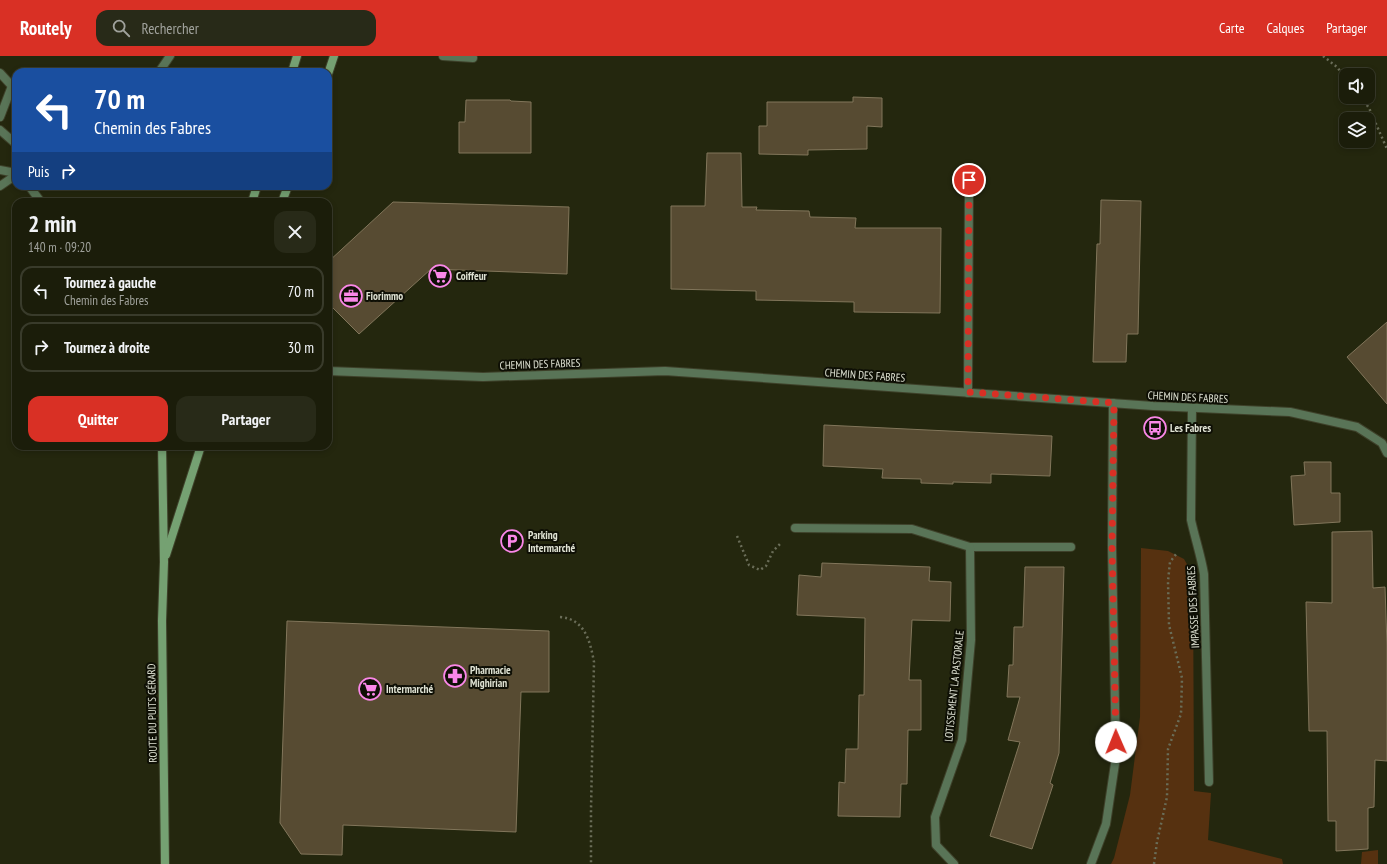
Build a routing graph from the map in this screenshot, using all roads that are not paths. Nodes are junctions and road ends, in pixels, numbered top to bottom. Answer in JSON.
{"nodes":[{"id":1,"x":170,"y":56,"type":"edge"},
{"id":2,"x":297,"y":56,"type":"edge"},
{"id":3,"x":334,"y":56,"type":"edge"},
{"id":4,"x":443,"y":56,"type":"edge"},
{"id":5,"x":473,"y":58,"type":"dead end"},
{"id":6,"x":162,"y":68,"type":"edge"},
{"id":7,"x":293,"y":68,"type":"edge"},
{"id":8,"x":330,"y":68,"type":"edge"},
{"id":9,"x":0,"y":73,"type":"edge"},
{"id":10,"x":0,"y":117,"type":"edge"},
{"id":11,"x":0,"y":130,"type":"edge"},
{"id":12,"x":12,"y":140,"type":"edge"},
{"id":13,"x":0,"y":170,"type":"edge"},
{"id":14,"x":12,"y":173,"type":"edge"},
{"id":15,"x":12,"y":177,"type":"edge"},
{"id":16,"x":969,"y":180,"type":"dead end"},
{"id":17,"x":0,"y":186,"type":"edge"},
{"id":18,"x":332,"y":371,"type":"edge"},
{"id":19,"x":968,"y":392,"type":"junction"},
{"id":20,"x":1114,"y":403,"type":"junction"},
{"id":21,"x":1192,"y":408,"type":"junction"},
{"id":22,"x":162,"y":450,"type":"edge"},
{"id":23,"x":200,"y":450,"type":"edge"},
{"id":24,"x":1387,"y":453,"type":"edge"},
{"id":25,"x":796,"y":528,"type":"road end"},
{"id":26,"x":970,"y":547,"type":"junction"},
{"id":27,"x":1071,"y":547,"type":"dead end"},
{"id":28,"x":164,"y":562,"type":"junction"},
{"id":29,"x":1209,"y":782,"type":"dead end"},
{"id":30,"x":165,"y":864,"type":"edge"},
{"id":31,"x":954,"y":864,"type":"edge"},
{"id":32,"x":1091,"y":864,"type":"edge"}],
"edges":[{"from":1,"to":6,"type":"street"},
{"from":2,"to":7,"type":"main road"},
{"from":3,"to":8,"type":"main road"},
{"from":4,"to":5,"type":"street"},
{"from":9,"to":10,"type":"street"},
{"from":11,"to":12,"type":"street"},
{"from":13,"to":14,"type":"street"},
{"from":15,"to":17,"type":"street"},
{"from":16,"to":19,"type":"street"},
{"from":18,"to":19,"type":"street","name":"CHEMIN DES FABRES"},
{"from":19,"to":20,"type":"street","name":"CHEMIN DES FABRES"},
{"from":20,"to":21,"type":"street","name":"CHEMIN DES FABRES"},
{"from":20,"to":32,"type":"street"},
{"from":21,"to":24,"type":"street","name":"CHEMIN DES FABRES"},
{"from":21,"to":29,"type":"street","name":"IMPASSE DES FABRES"},
{"from":22,"to":28,"type":"main road","name":"ROUTE DU PUITS GÉRARD"},
{"from":23,"to":28,"type":"main road","name":"ROUTE DU PUITS GÉRARD"},
{"from":25,"to":26,"type":"street"},
{"from":26,"to":27,"type":"street"},
{"from":26,"to":31,"type":"street","name":"LOTISSEMENT LA PASTORALE"},
{"from":28,"to":30,"type":"main road","name":"ROUTE DU PUITS GÉRARD"}]}
